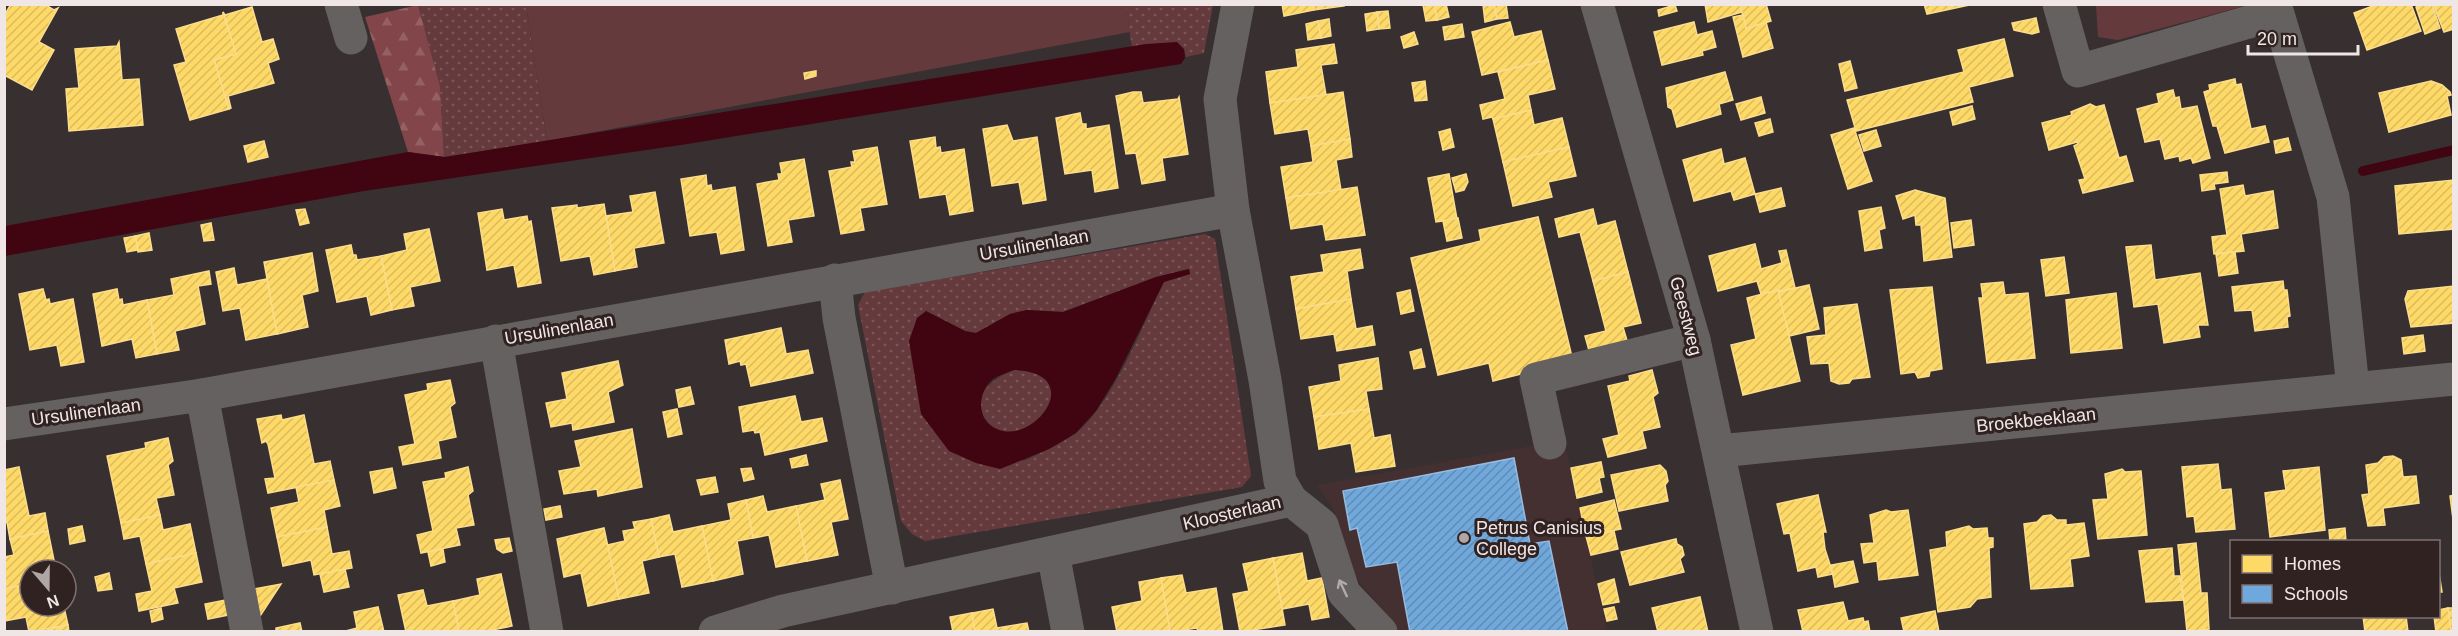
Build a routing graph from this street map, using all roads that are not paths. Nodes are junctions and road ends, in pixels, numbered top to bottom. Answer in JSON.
{"nodes":[{"id":1,"x":341,"y":4,"type":"edge"},
{"id":2,"x":1238,"y":4,"type":"edge"},
{"id":3,"x":1597,"y":4,"type":"edge"},
{"id":4,"x":2059,"y":4,"type":"edge"},
{"id":5,"x":2276,"y":9,"type":"edge"},
{"id":6,"x":351,"y":38,"type":"dead end"},
{"id":7,"x":1233,"y":210,"type":"junction"},
{"id":8,"x":835,"y":280,"type":"junction"},
{"id":9,"x":1694,"y":340,"type":"junction"},
{"id":10,"x":496,"y":341,"type":"junction"},
{"id":11,"x":2454,"y":379,"type":"edge"},
{"id":12,"x":2354,"y":388,"type":"junction"},
{"id":13,"x":202,"y":395,"type":"junction"},
{"id":14,"x":4,"y":424,"type":"edge"},
{"id":15,"x":1550,"y":443,"type":"dead end"},
{"id":16,"x":1719,"y":451,"type":"junction"},
{"id":17,"x":1291,"y":500,"type":"junction"},
{"id":18,"x":1053,"y":553,"type":"junction"},
{"id":19,"x":892,"y":588,"type":"junction"},
{"id":20,"x":247,"y":632,"type":"edge"},
{"id":21,"x":547,"y":632,"type":"edge"},
{"id":22,"x":715,"y":632,"type":"edge"},
{"id":23,"x":1068,"y":632,"type":"edge"},
{"id":24,"x":1381,"y":632,"type":"edge"},
{"id":25,"x":1756,"y":632,"type":"edge"}],
"edges":[{"from":1,"to":6,"type":"street"},
{"from":2,"to":7,"type":"street","name":"Kloosterlaan"},
{"from":3,"to":9,"type":"street","name":"Geestweg"},
{"from":4,"to":5,"type":"street"},
{"from":5,"to":12,"type":"street"},
{"from":7,"to":8,"type":"street","name":"Ursulinenlaan"},
{"from":7,"to":17,"type":"street","name":"Kloosterlaan"},
{"from":8,"to":10,"type":"street","name":"Ursulinenlaan"},
{"from":8,"to":19,"type":"street"},
{"from":9,"to":15,"type":"street"},
{"from":9,"to":16,"type":"street","name":"Geestweg"},
{"from":10,"to":13,"type":"street","name":"Ursulinenlaan"},
{"from":10,"to":21,"type":"street","name":"Ursulinenlaan"},
{"from":11,"to":12,"type":"street","name":"Broekbeeklaan"},
{"from":12,"to":16,"type":"street","name":"Broekbeeklaan"},
{"from":13,"to":14,"type":"street","name":"Ursulinenlaan"},
{"from":13,"to":20,"type":"street"},
{"from":16,"to":25,"type":"street","name":"Geestweg"},
{"from":17,"to":18,"type":"street","name":"Kloosterlaan"},
{"from":24,"to":17,"type":"street","one_way":true},
{"from":18,"to":19,"type":"street","name":"Kloosterlaan"},
{"from":18,"to":23,"type":"street"},
{"from":19,"to":22,"type":"street","name":"Kloosterlaan"}]}
